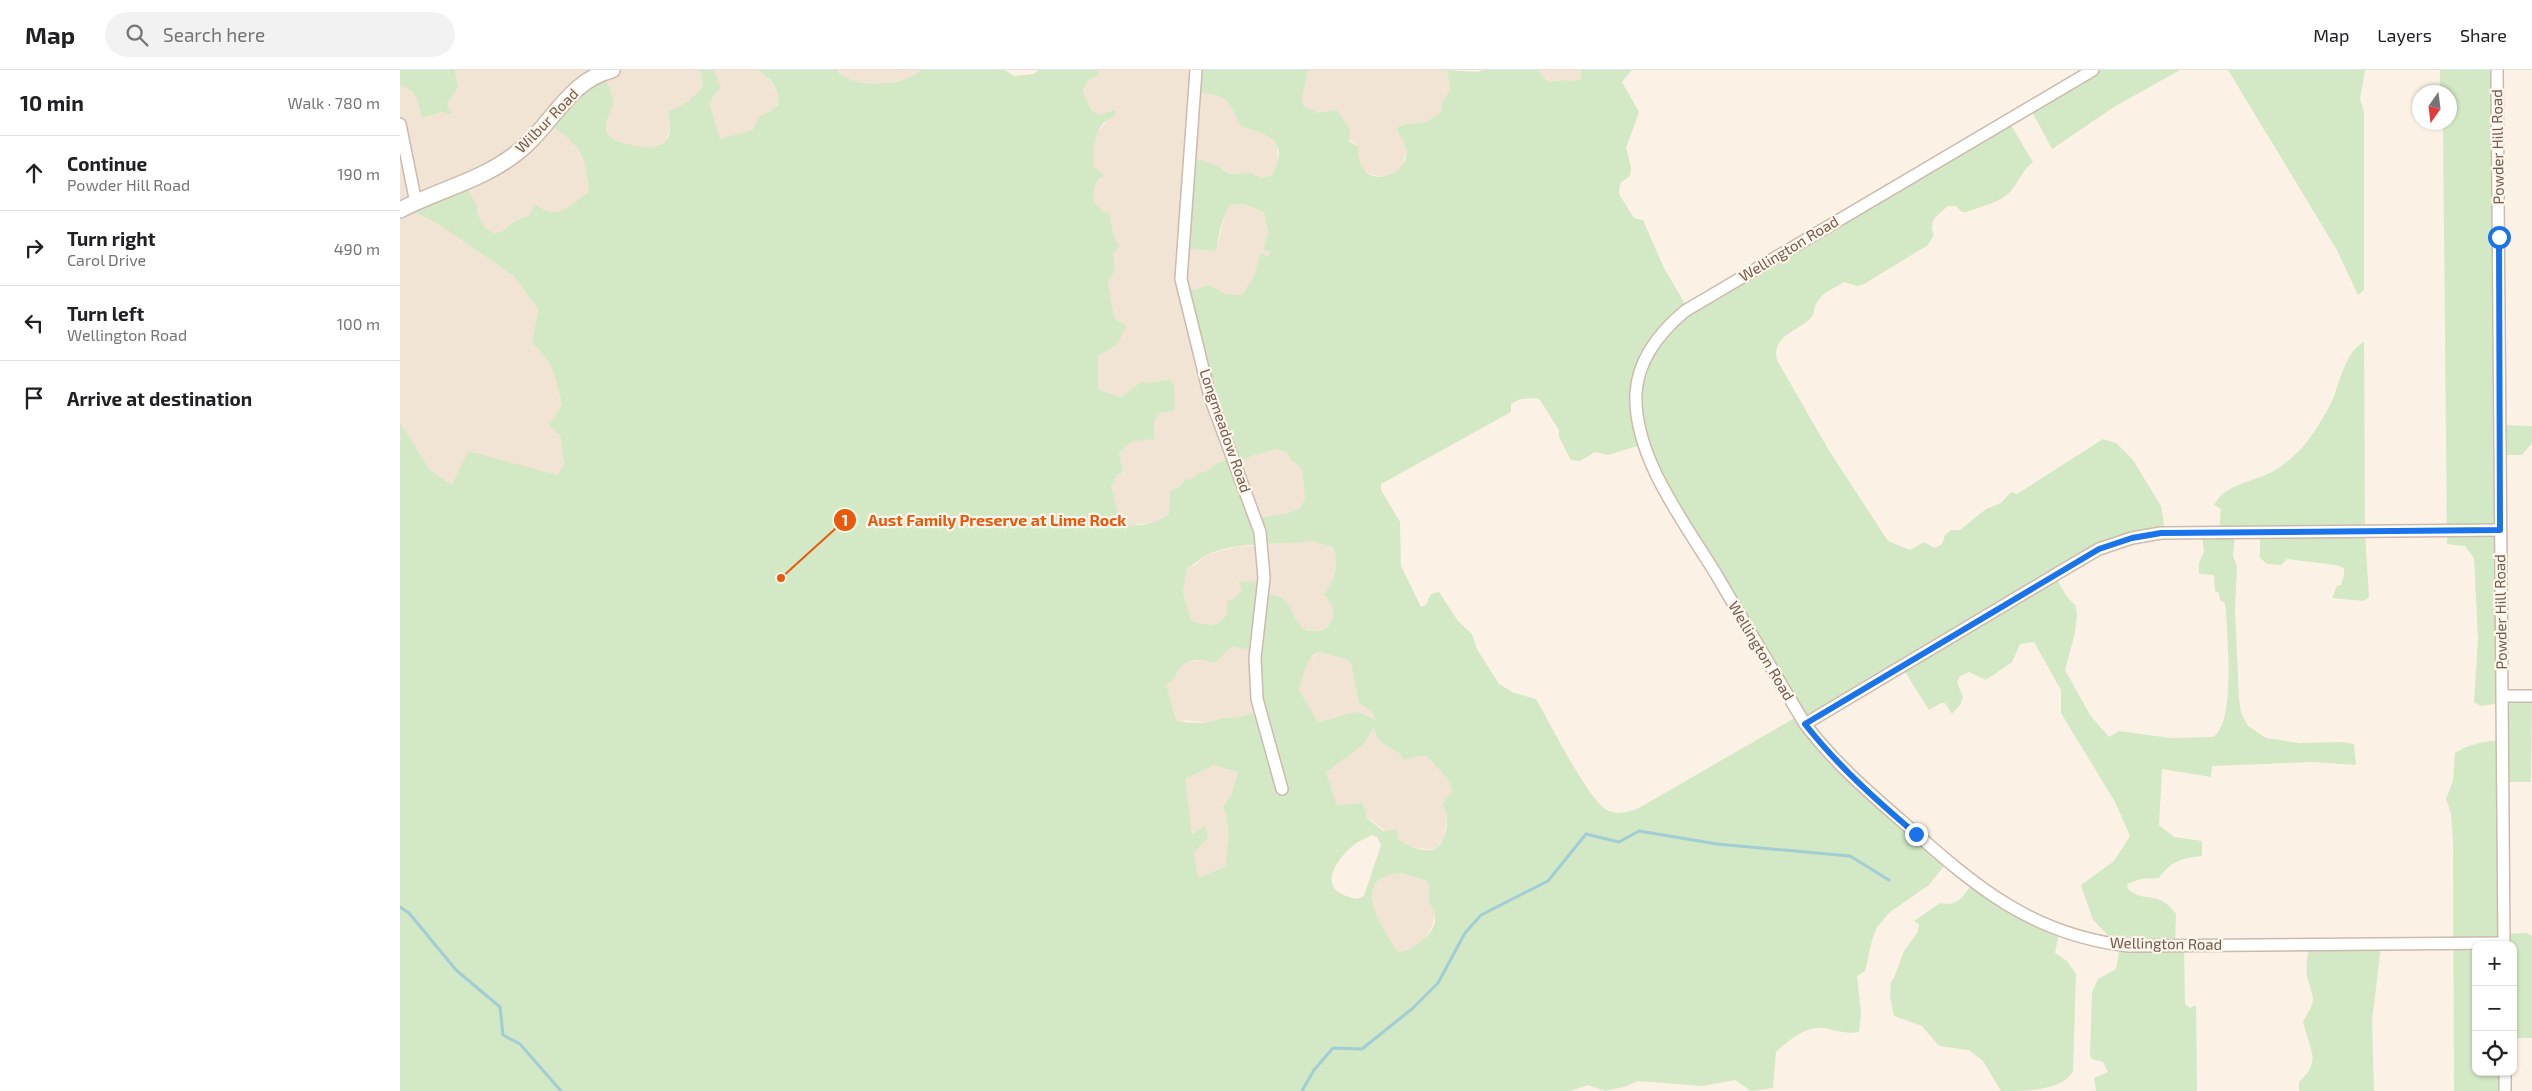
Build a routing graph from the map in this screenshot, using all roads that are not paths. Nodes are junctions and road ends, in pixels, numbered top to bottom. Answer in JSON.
{"nodes":[{"id":1,"x":612,"y":70,"type":"edge"},
{"id":2,"x":1196,"y":70,"type":"edge"},
{"id":3,"x":2093,"y":70,"type":"edge"},
{"id":4,"x":2497,"y":70,"type":"edge"},
{"id":5,"x":400,"y":124,"type":"edge"},
{"id":6,"x":416,"y":203,"type":"junction"},
{"id":7,"x":400,"y":210,"type":"edge"},
{"id":8,"x":2500,"y":530,"type":"junction"},
{"id":9,"x":2502,"y":696,"type":"junction"},
{"id":10,"x":2532,"y":696,"type":"edge"},
{"id":11,"x":1805,"y":724,"type":"junction"},
{"id":12,"x":1282,"y":789,"type":"dead end"},
{"id":13,"x":2504,"y":941,"type":"edge"},
{"id":14,"x":2472,"y":944,"type":"edge"},
{"id":15,"x":2506,"y":1076,"type":"edge"},
{"id":16,"x":2505,"y":1091,"type":"edge"}],
"edges":[{"from":1,"to":6,"type":"street","name":"Wilbur Road"},
{"from":2,"to":12,"type":"street","name":"Longmeadow Road"},
{"from":3,"to":11,"type":"street","name":"Wellington Road"},
{"from":4,"to":8,"type":"street","name":"Powder Hill Road"},
{"from":5,"to":6,"type":"street"},
{"from":6,"to":7,"type":"street","name":"Wilbur Road"},
{"from":8,"to":9,"type":"street","name":"Powder Hill Road"},
{"from":8,"to":11,"type":"street"},
{"from":9,"to":10,"type":"street"},
{"from":9,"to":13,"type":"street","name":"Powder Hill Road"},
{"from":11,"to":14,"type":"street","name":"Wellington Road"},
{"from":15,"to":16,"type":"street"}]}
